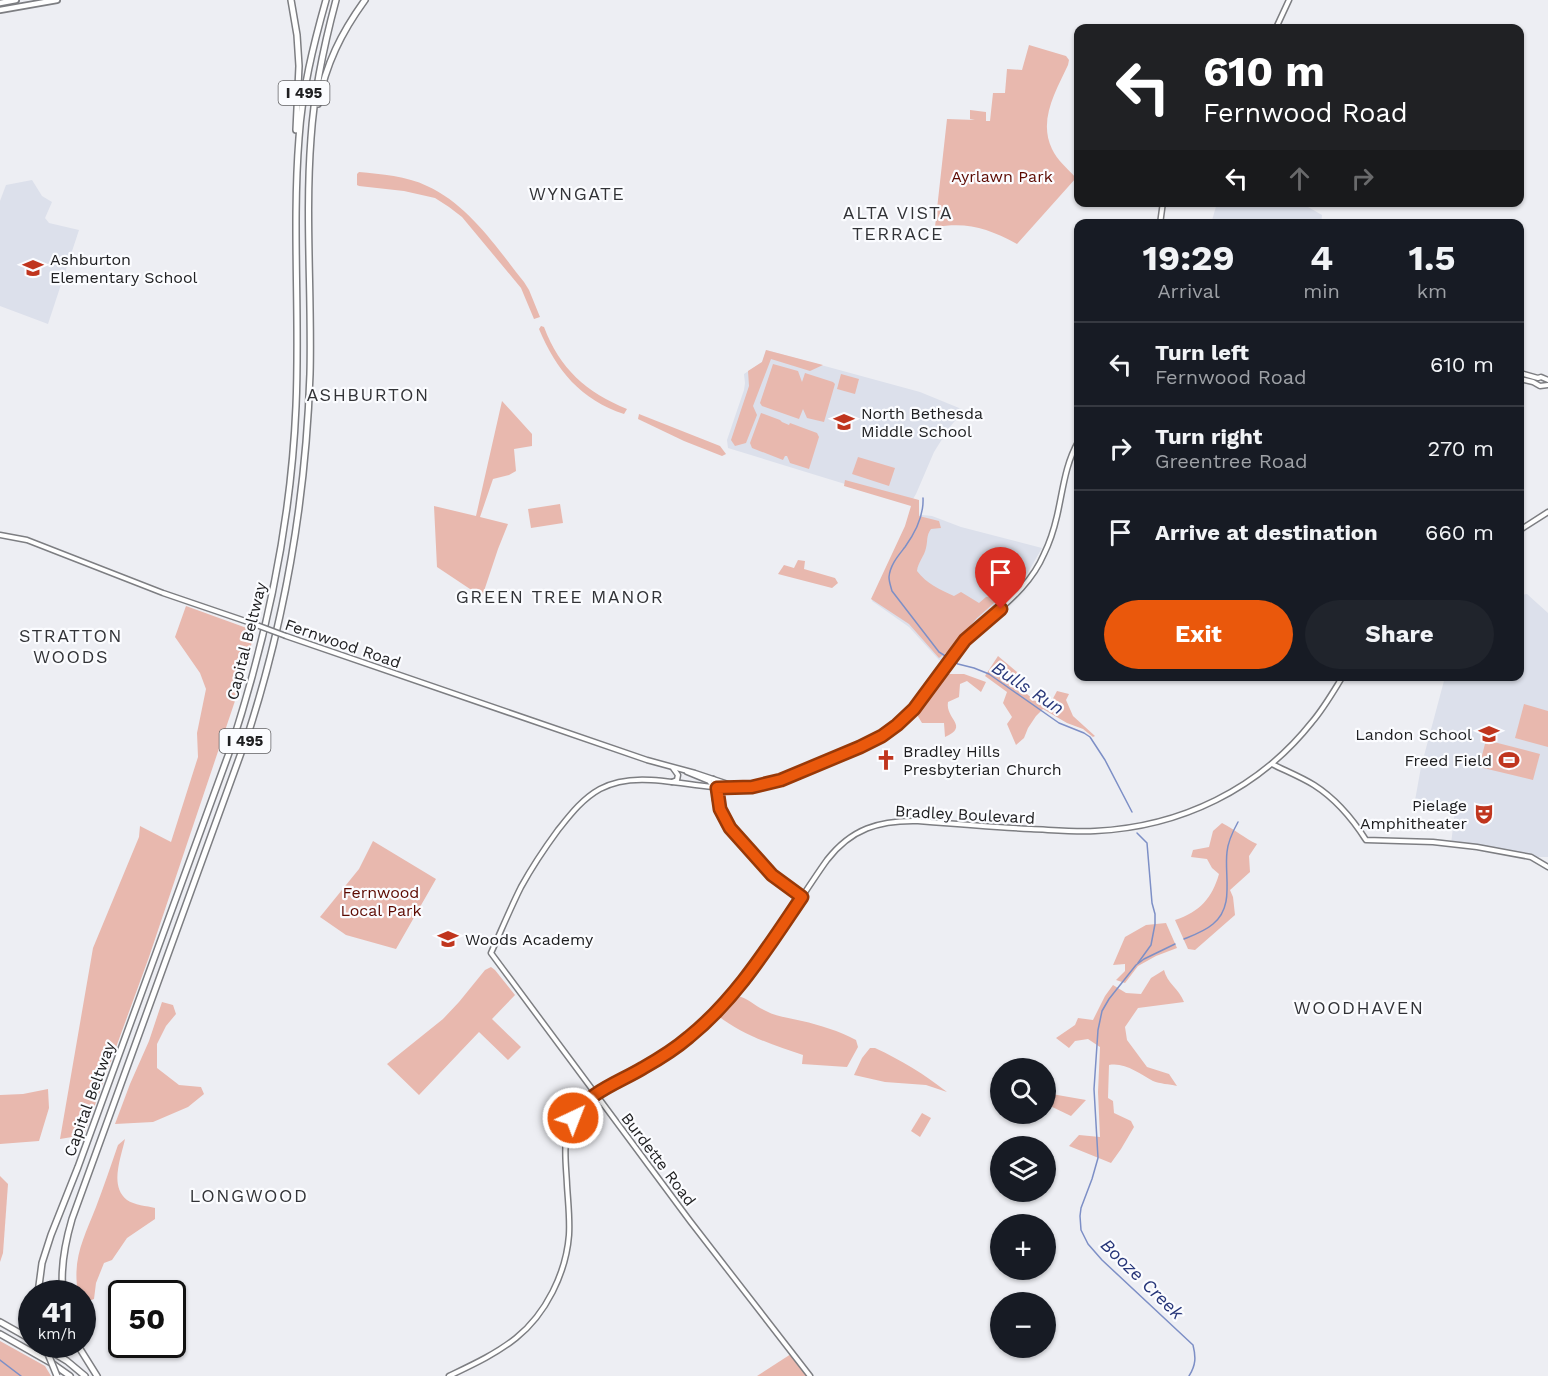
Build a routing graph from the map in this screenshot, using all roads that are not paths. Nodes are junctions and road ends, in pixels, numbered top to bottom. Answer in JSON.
{"nodes":[{"id":1,"x":16,"y":0,"type":"edge"},
{"id":2,"x":57,"y":0,"type":"edge"},
{"id":3,"x":291,"y":0,"type":"edge"},
{"id":4,"x":326,"y":0,"type":"edge"},
{"id":5,"x":336,"y":0,"type":"edge"},
{"id":6,"x":364,"y":0,"type":"edge"},
{"id":7,"x":1289,"y":0,"type":"edge"},
{"id":8,"x":0,"y":3,"type":"edge"},
{"id":9,"x":0,"y":10,"type":"edge"},
{"id":10,"x":1278,"y":24,"type":"edge"},
{"id":11,"x":311,"y":138,"type":"junction"},
{"id":12,"x":297,"y":188,"type":"junction"},
{"id":13,"x":1524,"y":374,"type":"edge"},
{"id":14,"x":1538,"y":378,"type":"junction"},
{"id":15,"x":1546,"y":379,"type":"edge"},
{"id":16,"x":1524,"y":380,"type":"edge"},
{"id":17,"x":1537,"y":384,"type":"junction"},
{"id":18,"x":1546,"y":385,"type":"edge"},
{"id":19,"x":1074,"y":451,"type":"edge"},
{"id":20,"x":1548,"y":512,"type":"edge"},
{"id":21,"x":1524,"y":528,"type":"edge"},
{"id":22,"x":0,"y":535,"type":"edge"},
{"id":23,"x":1340,"y":681,"type":"edge"},
{"id":24,"x":1272,"y":764,"type":"junction"},
{"id":25,"x":672,"y":767,"type":"junction"},
{"id":26,"x":681,"y":770,"type":"junction"},
{"id":27,"x":713,"y":778,"type":"junction"},
{"id":28,"x":671,"y":782,"type":"junction"},
{"id":29,"x":716,"y":788,"type":"junction"},
{"id":30,"x":736,"y":788,"type":"junction"},
{"id":31,"x":1548,"y":867,"type":"edge"},
{"id":32,"x":802,"y":897,"type":"junction"},
{"id":33,"x":596,"y":1094,"type":"junction"},
{"id":34,"x":39,"y":1280,"type":"edge"},
{"id":35,"x":63,"y":1280,"type":"edge"},
{"id":36,"x":0,"y":1322,"type":"edge"},
{"id":37,"x":18,"y":1332,"type":"edge"},
{"id":38,"x":0,"y":1334,"type":"edge"},
{"id":39,"x":48,"y":1358,"type":"edge"},
{"id":40,"x":62,"y":1358,"type":"edge"},
{"id":41,"x":86,"y":1358,"type":"edge"},
{"id":42,"x":57,"y":1376,"type":"edge"},
{"id":43,"x":69,"y":1376,"type":"edge"},
{"id":44,"x":85,"y":1376,"type":"edge"},
{"id":45,"x":97,"y":1376,"type":"edge"},
{"id":46,"x":449,"y":1376,"type":"edge"},
{"id":47,"x":810,"y":1376,"type":"edge"}],
"edges":[{"from":1,"to":8,"type":"main road"},
{"from":2,"to":9,"type":"main road"},
{"from":3,"to":12,"type":"highway"},
{"from":4,"to":12,"type":"highway","name":"Capital Beltway","number":"I 495"},
{"from":5,"to":11,"type":"highway","name":"Capital Beltway","number":"I 495"},
{"from":6,"to":11,"type":"highway"},
{"from":7,"to":10,"type":"main road"},
{"from":11,"to":35,"type":"highway","name":"Capital Beltway","number":"I 495"},
{"from":12,"to":34,"type":"highway","name":"Capital Beltway","number":"I 495"},
{"from":13,"to":14,"type":"main road"},
{"from":14,"to":15,"type":"main road"},
{"from":14,"to":17,"type":"main road"},
{"from":15,"to":18,"type":"main road"},
{"from":16,"to":17,"type":"main road"},
{"from":17,"to":18,"type":"main road"},
{"from":19,"to":30,"type":"main road"},
{"from":20,"to":21,"type":"main road"},
{"from":22,"to":25,"type":"main road","name":"Fernwood Road","bridge":true},
{"from":23,"to":24,"type":"main road","name":"Bradley Boulevard"},
{"from":24,"to":31,"type":"main road"},
{"from":24,"to":32,"type":"main road","name":"Bradley Boulevard"},
{"from":25,"to":26,"type":"main road","name":"Fernwood Road"},
{"from":25,"to":28,"type":"main road"},
{"from":26,"to":27,"type":"main road","name":"Fernwood Road"},
{"from":26,"to":29,"type":"main road","name":"Fernwood Road"},
{"from":27,"to":29,"type":"main road"},
{"from":27,"to":30,"type":"main road","name":"Fernwood Road"},
{"from":28,"to":29,"type":"main road"},
{"from":28,"to":33,"type":"main road","name":"Burdette Road"},
{"from":29,"to":30,"type":"main road"},
{"from":29,"to":32,"type":"main road"},
{"from":32,"to":33,"type":"main road","name":"Bradley Boulevard"},
{"from":33,"to":46,"type":"main road","name":"Bradley Boulevard"},
{"from":33,"to":47,"type":"main road","name":"Burdette Road"},
{"from":36,"to":37,"type":"highway"},
{"from":38,"to":43,"type":"highway"},
{"from":39,"to":42,"type":"highway","bridge":true},
{"from":40,"to":44,"type":"highway"},
{"from":41,"to":45,"type":"highway"}]}
